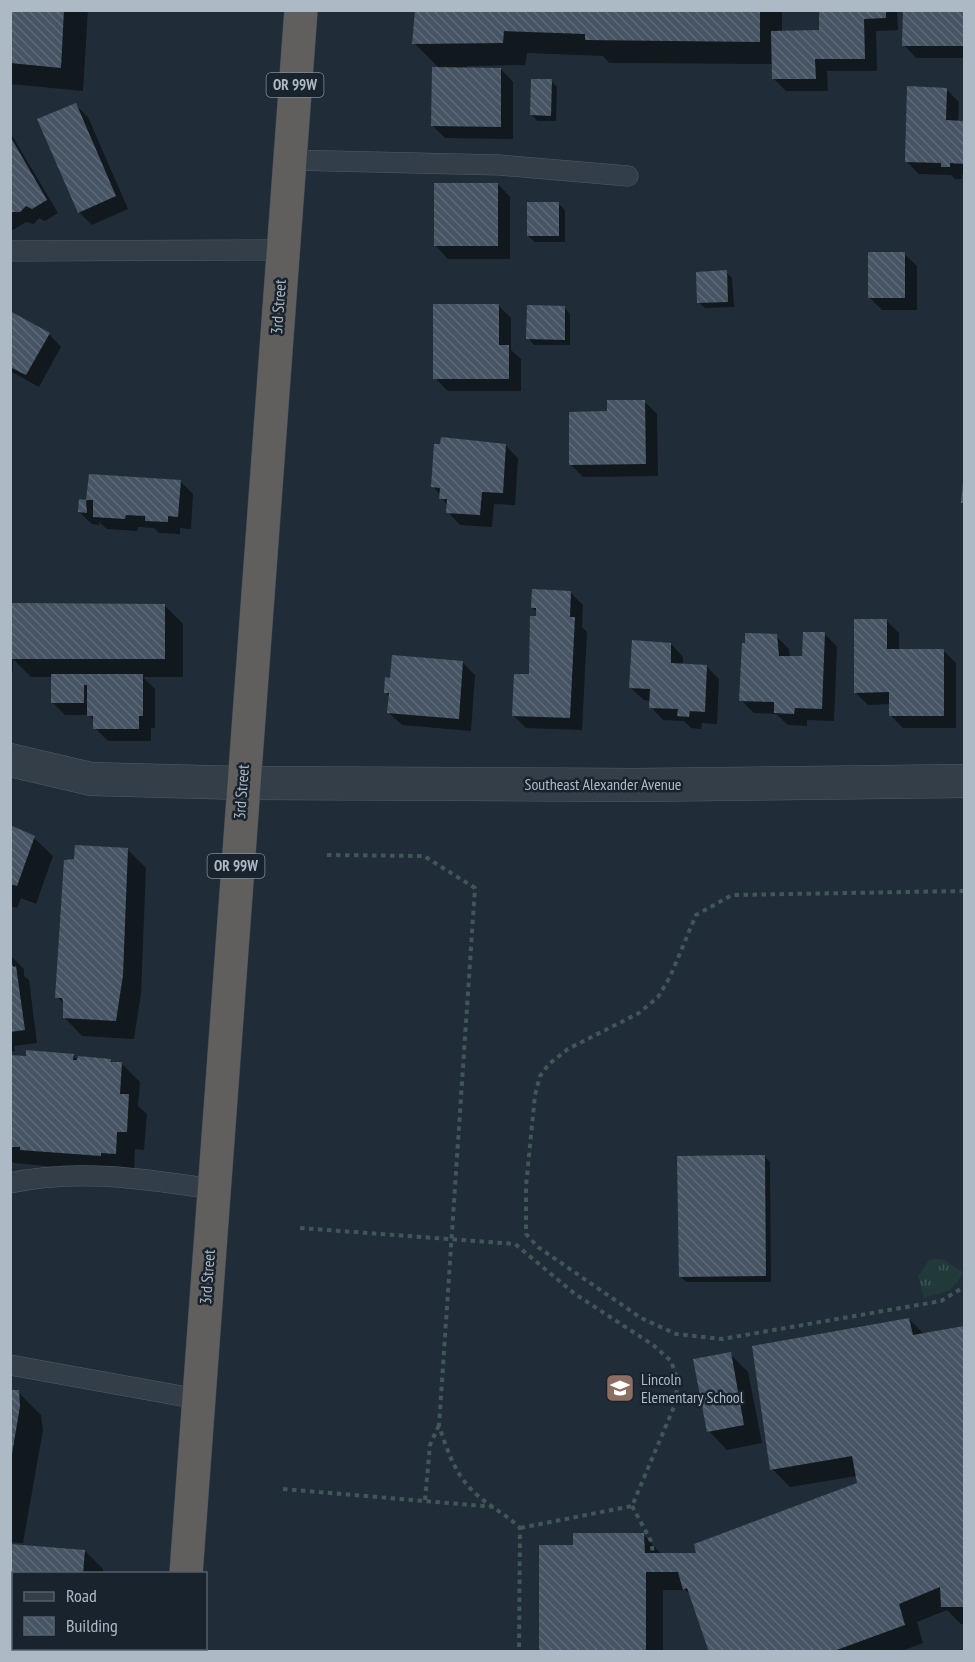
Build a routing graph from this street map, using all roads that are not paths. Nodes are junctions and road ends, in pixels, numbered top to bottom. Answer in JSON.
{"nodes":[{"id":1,"x":301,"y":10,"type":"edge"},
{"id":2,"x":289,"y":159,"type":"junction"},
{"id":3,"x":628,"y":176,"type":"dead end"},
{"id":4,"x":282,"y":250,"type":"junction"},
{"id":5,"x":10,"y":251,"type":"edge"},
{"id":6,"x":10,"y":760,"type":"edge"},
{"id":7,"x":964,"y":781,"type":"edge"},
{"id":8,"x":242,"y":783,"type":"junction"},
{"id":9,"x":10,"y":1183,"type":"edge"},
{"id":10,"x":213,"y":1189,"type":"junction"},
{"id":11,"x":10,"y":1365,"type":"edge"},
{"id":12,"x":198,"y":1399,"type":"junction"},
{"id":13,"x":186,"y":1572,"type":"edge"}],
"edges":[{"from":1,"to":2,"type":"highway","name":"3rd Street","number":"OR 99W"},
{"from":2,"to":3,"type":"lane"},
{"from":2,"to":4,"type":"highway","name":"3rd Street","number":"OR 99W"},
{"from":4,"to":5,"type":"lane"},
{"from":4,"to":8,"type":"highway","name":"3rd Street","number":"OR 99W"},
{"from":6,"to":8,"type":"street","name":"Southeast Alexander Avenue"},
{"from":7,"to":8,"type":"street","name":"Southeast Alexander Avenue"},
{"from":8,"to":10,"type":"highway","name":"3rd Street","number":"OR 99W"},
{"from":9,"to":10,"type":"lane"},
{"from":10,"to":12,"type":"highway","name":"3rd Street","number":"OR 99W"},
{"from":11,"to":12,"type":"lane"},
{"from":12,"to":13,"type":"highway","name":"3rd Street","number":"OR 99W"}]}
